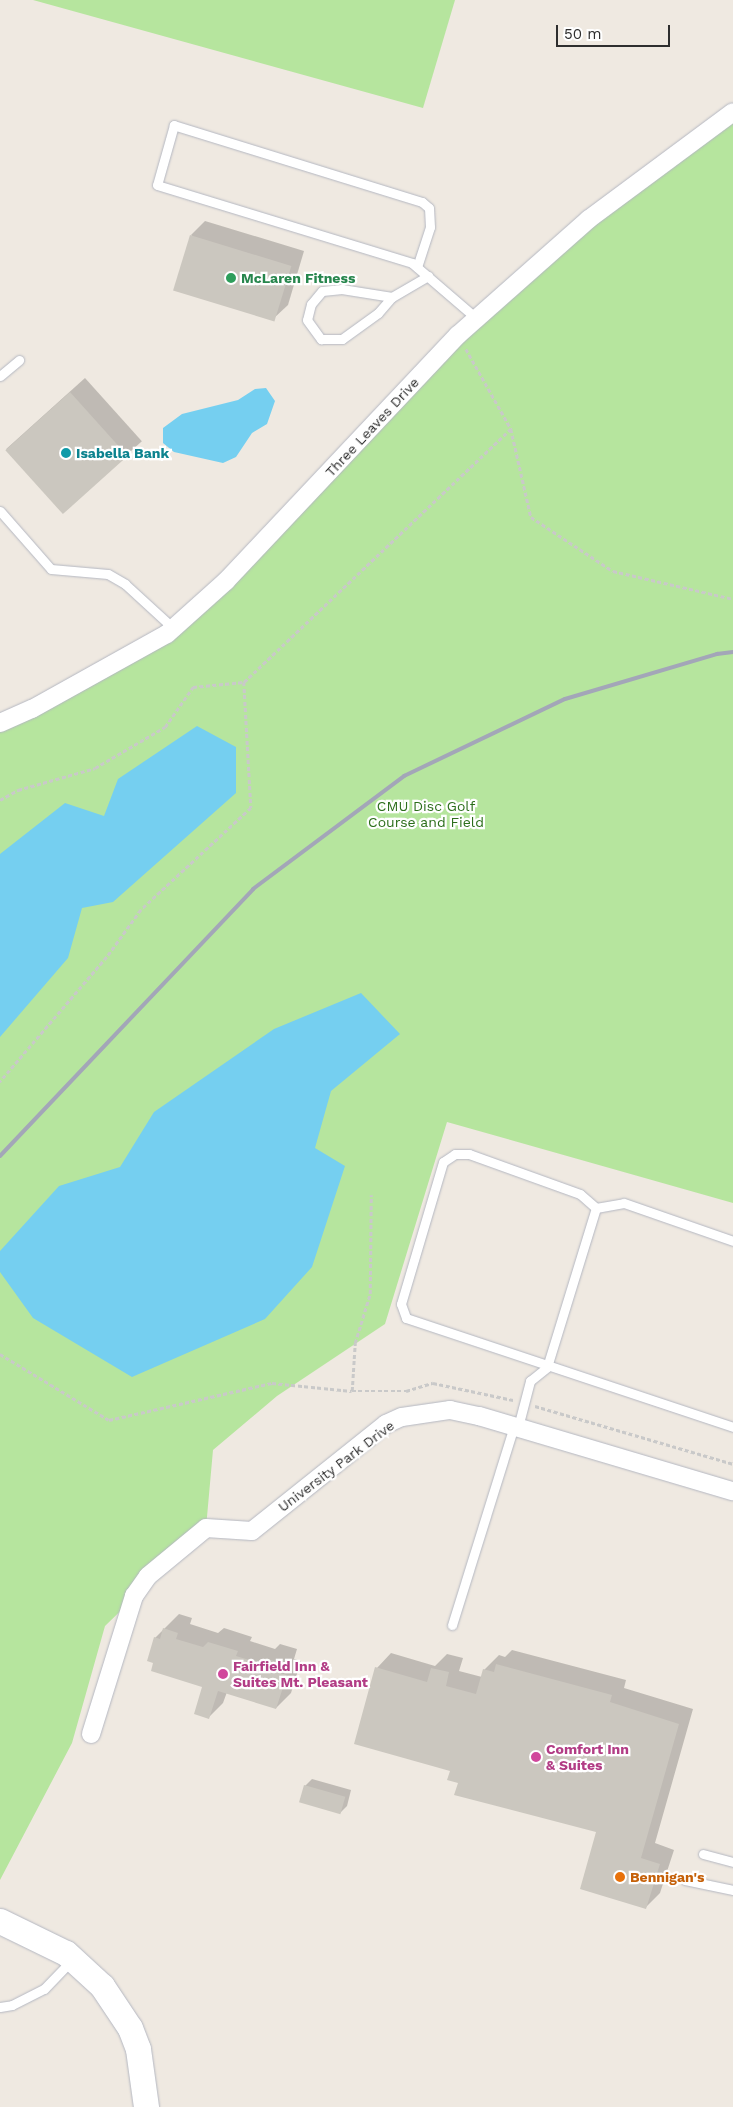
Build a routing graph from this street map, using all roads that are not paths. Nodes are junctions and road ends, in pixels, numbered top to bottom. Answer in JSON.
{"nodes":[{"id":1,"x":733,"y":112,"type":"edge"},
{"id":2,"x":417,"y":267,"type":"junction"},
{"id":3,"x":428,"y":276,"type":"junction"},
{"id":4,"x":392,"y":297,"type":"junction"},
{"id":5,"x":476,"y":318,"type":"junction"},
{"id":6,"x":19,"y":360,"type":"dead end"},
{"id":7,"x":0,"y":376,"type":"edge"},
{"id":8,"x":0,"y":511,"type":"edge"},
{"id":9,"x":173,"y":628,"type":"junction"},
{"id":10,"x":0,"y":723,"type":"edge"},
{"id":11,"x":596,"y":1208,"type":"junction"},
{"id":12,"x":733,"y":1240,"type":"edge"},
{"id":13,"x":547,"y":1367,"type":"junction"},
{"id":14,"x":516,"y":1427,"type":"junction"},
{"id":15,"x":733,"y":1427,"type":"edge"},
{"id":16,"x":733,"y":1490,"type":"edge"},
{"id":17,"x":452,"y":1625,"type":"dead end"},
{"id":18,"x":91,"y":1734,"type":"dead end"},
{"id":19,"x":703,"y":1854,"type":"dead end"},
{"id":20,"x":733,"y":1862,"type":"edge"},
{"id":21,"x":685,"y":1880,"type":"dead end"},
{"id":22,"x":733,"y":1890,"type":"edge"},
{"id":23,"x":0,"y":1921,"type":"edge"},
{"id":24,"x":73,"y":1959,"type":"junction"},
{"id":25,"x":0,"y":2007,"type":"edge"},
{"id":26,"x":146,"y":2107,"type":"edge"}],
"edges":[{"from":1,"to":5,"type":"street","name":"Three Leaves Drive"},
{"from":2,"to":2,"type":"lane"},
{"from":2,"to":3,"type":"lane"},
{"from":3,"to":4,"type":"lane"},
{"from":3,"to":5,"type":"lane"},
{"from":4,"to":4,"type":"lane"},
{"from":5,"to":9,"type":"street","name":"Three Leaves Drive"},
{"from":6,"to":7,"type":"lane"},
{"from":8,"to":9,"type":"lane"},
{"from":9,"to":10,"type":"street","name":"Three Leaves Drive"},
{"from":11,"to":12,"type":"lane"},
{"from":11,"to":13,"type":"lane"},
{"from":11,"to":13,"type":"lane"},
{"from":13,"to":14,"type":"lane"},
{"from":13,"to":15,"type":"lane"},
{"from":14,"to":16,"type":"street","name":"University Park Drive"},
{"from":14,"to":17,"type":"lane"},
{"from":14,"to":18,"type":"street","name":"University Park Drive"},
{"from":19,"to":20,"type":"lane"},
{"from":21,"to":22,"type":"lane"},
{"from":23,"to":24,"type":"main road"},
{"from":24,"to":25,"type":"lane"},
{"from":24,"to":26,"type":"main road"}]}
